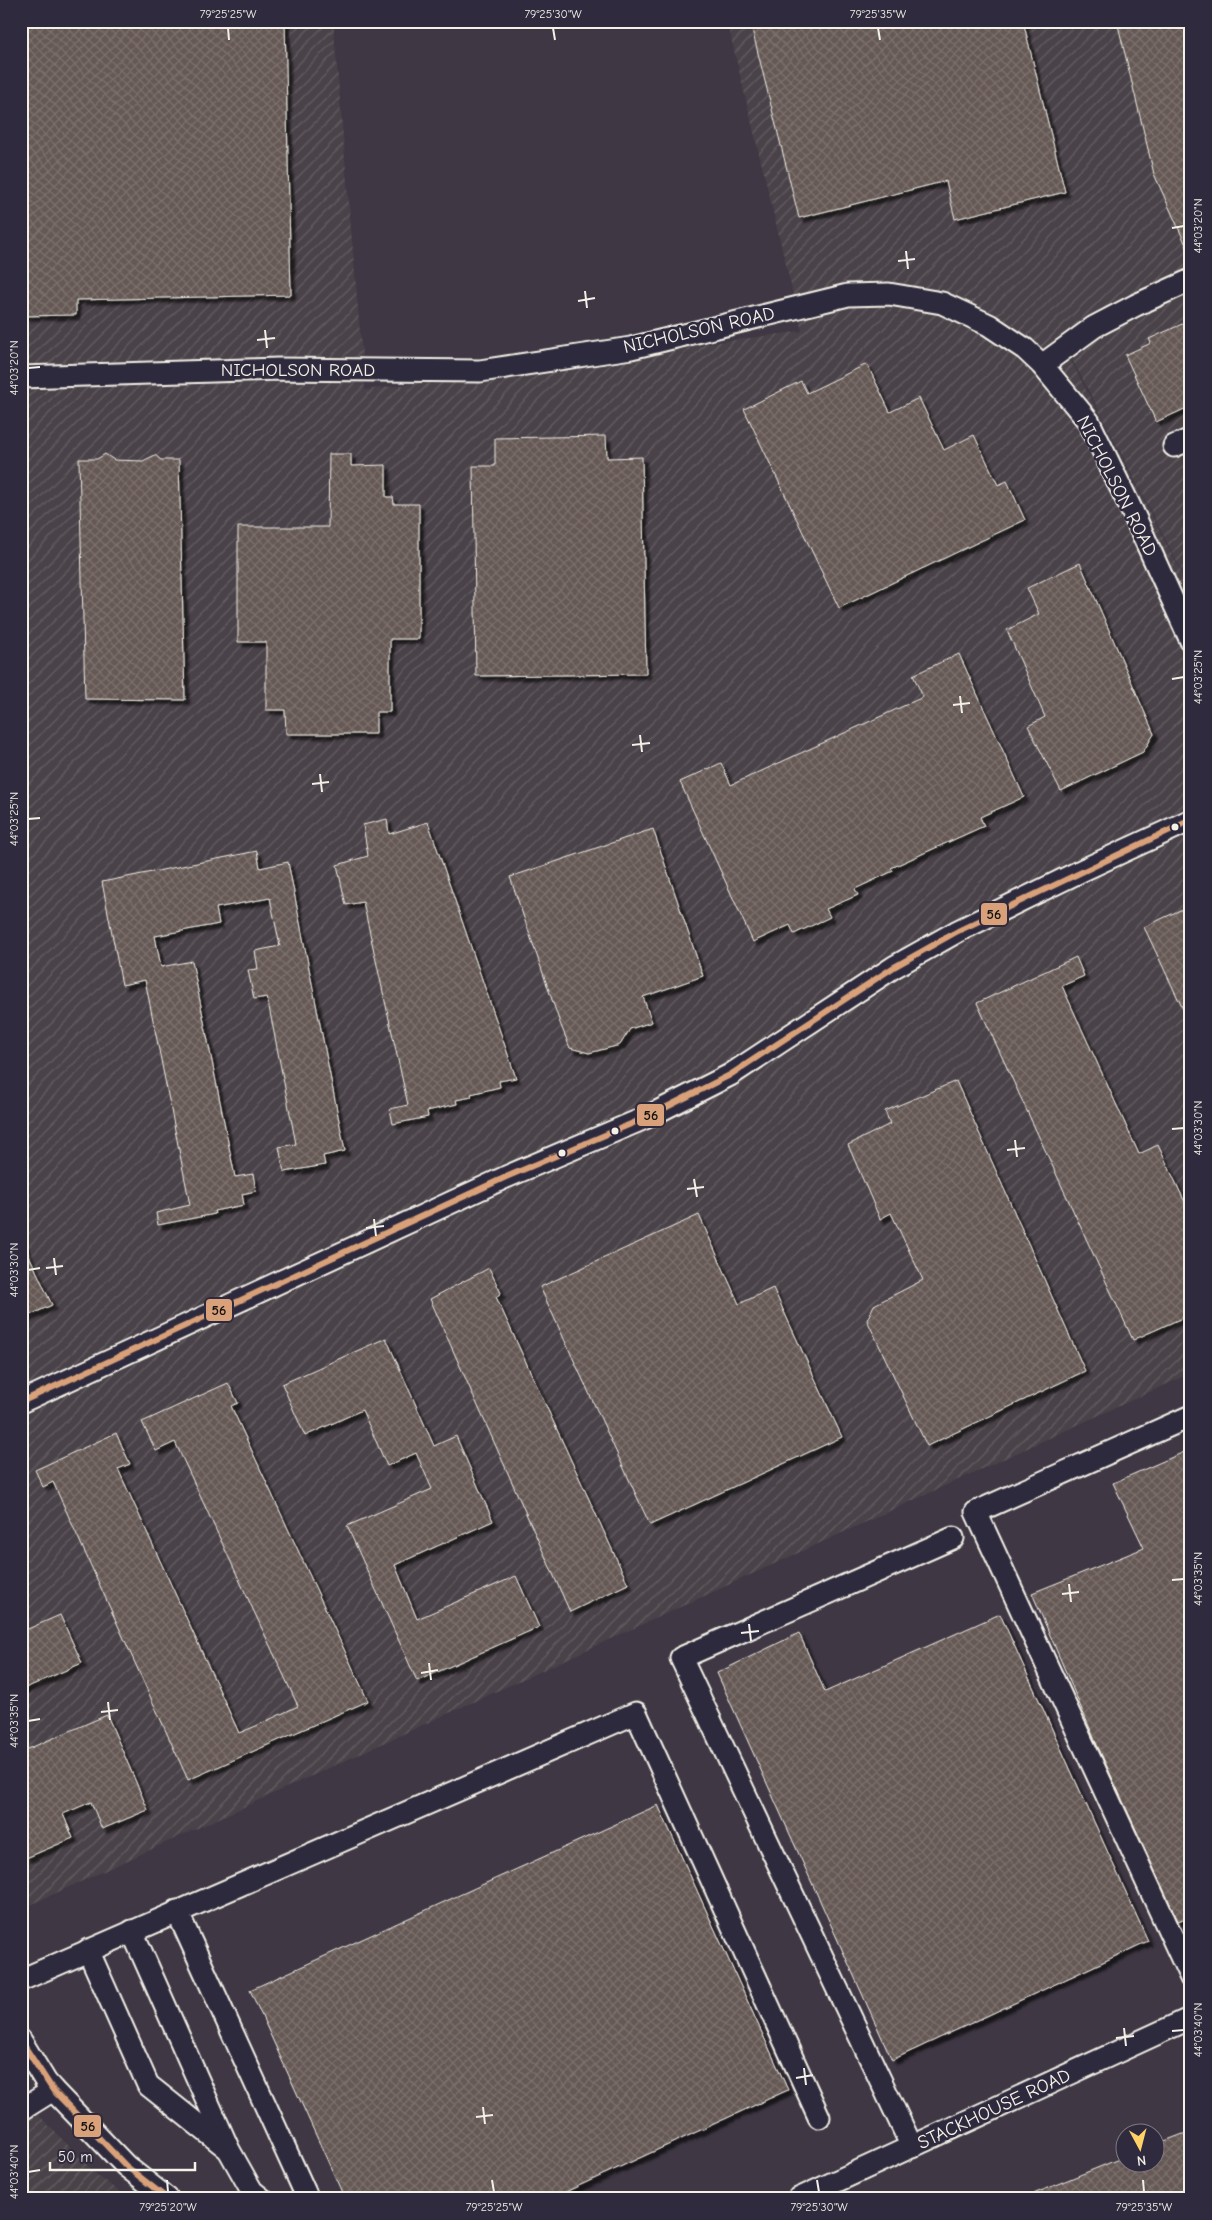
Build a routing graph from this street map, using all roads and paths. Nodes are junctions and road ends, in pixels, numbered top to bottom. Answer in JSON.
{"nodes":[{"id":1,"x":1191,"y":280,"type":"edge"},
{"id":2,"x":1042,"y":366,"type":"junction"},
{"id":3,"x":21,"y":378,"type":"edge"},
{"id":4,"x":1191,"y":641,"type":"edge"},
{"id":5,"x":1191,"y":820,"type":"edge"},
{"id":6,"x":21,"y":1402,"type":"edge"},
{"id":7,"x":1191,"y":1416,"type":"edge"},
{"id":8,"x":953,"y":1538,"type":"dead end"},
{"id":9,"x":177,"y":1911,"type":"junction"},
{"id":10,"x":132,"y":1931,"type":"junction"},
{"id":11,"x":88,"y":1950,"type":"junction"},
{"id":12,"x":1191,"y":1978,"type":"edge"},
{"id":13,"x":21,"y":1980,"type":"edge"},
{"id":14,"x":1191,"y":2018,"type":"edge"},
{"id":15,"x":21,"y":2042,"type":"edge"},
{"id":16,"x":54,"y":2090,"type":"junction"},
{"id":17,"x":21,"y":2110,"type":"edge"},
{"id":18,"x":819,"y":2117,"type":"dead end"},
{"id":19,"x":912,"y":2147,"type":"junction"},
{"id":20,"x":229,"y":2150,"type":"junction"},
{"id":21,"x":144,"y":2192,"type":"edge"},
{"id":22,"x":168,"y":2199,"type":"edge"},
{"id":23,"x":262,"y":2199,"type":"edge"},
{"id":24,"x":308,"y":2199,"type":"edge"},
{"id":25,"x":798,"y":2199,"type":"edge"}],
"edges":[{"from":1,"to":2,"type":"street"},
{"from":2,"to":3,"type":"street","name":"NICHOLSON ROAD"},
{"from":2,"to":4,"type":"street","name":"NICHOLSON ROAD"},
{"from":5,"to":6,"type":"street"},
{"from":7,"to":12,"type":"street"},
{"from":8,"to":19,"type":"street"},
{"from":9,"to":10,"type":"street"},
{"from":9,"to":18,"type":"street"},
{"from":9,"to":24,"type":"street"},
{"from":10,"to":11,"type":"street"},
{"from":10,"to":20,"type":"street"},
{"from":11,"to":13,"type":"street"},
{"from":11,"to":20,"type":"street"},
{"from":14,"to":19,"type":"street","name":"STACKHOUSE ROAD"},
{"from":15,"to":16,"type":"street"},
{"from":16,"to":17,"type":"street"},
{"from":16,"to":21,"type":"street"},
{"from":19,"to":25,"type":"street","name":"STACKHOUSE ROAD"},
{"from":20,"to":23,"type":"street"},
{"from":21,"to":22,"type":"street"}]}
